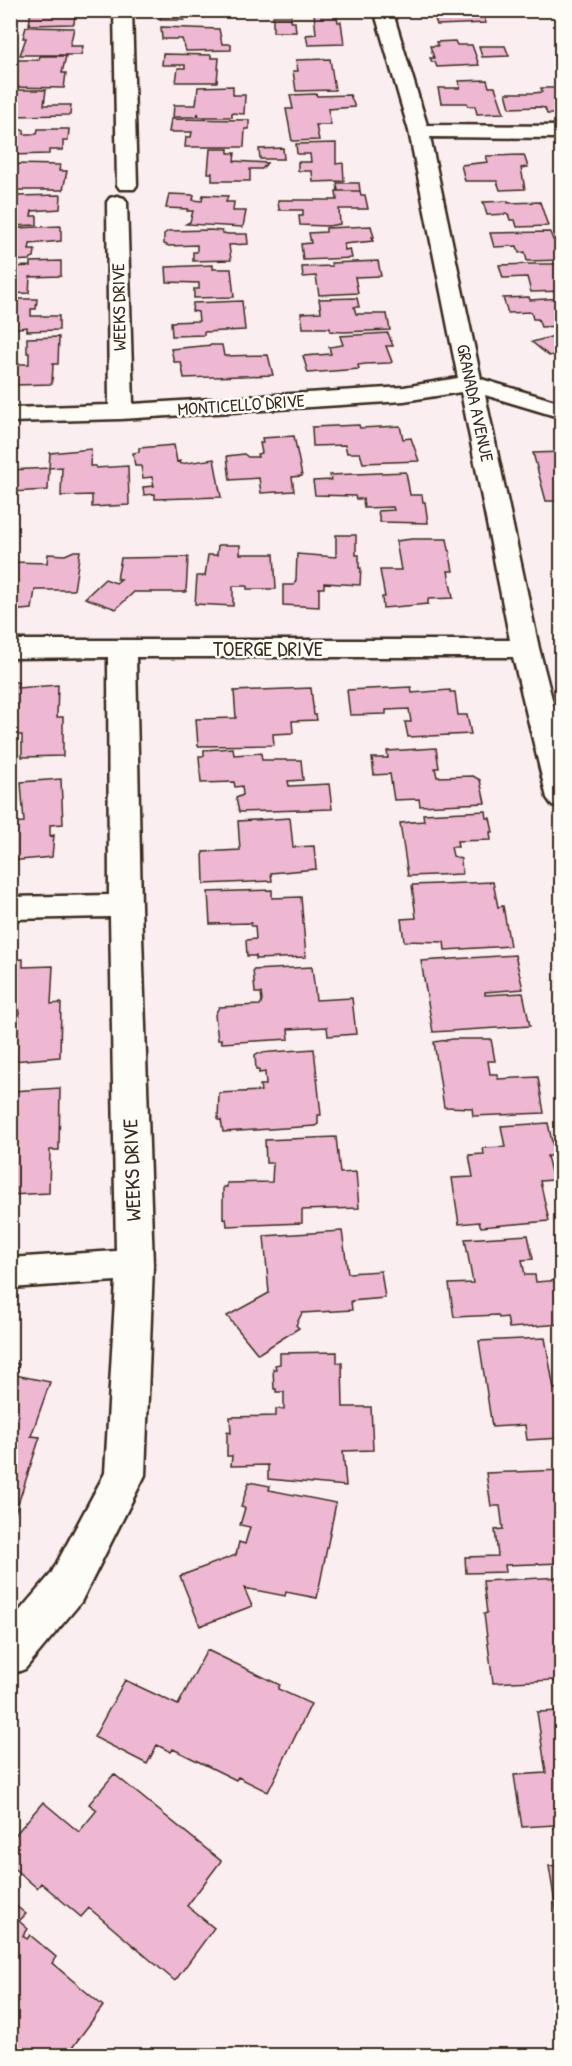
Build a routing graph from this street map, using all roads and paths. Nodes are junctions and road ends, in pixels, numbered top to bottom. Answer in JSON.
{"nodes":[{"id":1,"x":123,"y":10,"type":"edge"},
{"id":2,"x":382,"y":10,"type":"edge"},
{"id":3,"x":419,"y":131,"type":"junction"},
{"id":4,"x":561,"y":132,"type":"edge"},
{"id":5,"x":470,"y":383,"type":"junction"},
{"id":6,"x":561,"y":411,"type":"edge"},
{"id":7,"x":121,"y":412,"type":"junction"},
{"id":8,"x":10,"y":415,"type":"edge"},
{"id":9,"x":525,"y":648,"type":"junction"},
{"id":10,"x":10,"y":649,"type":"edge"},
{"id":11,"x":122,"y":650,"type":"junction"},
{"id":12,"x":561,"y":798,"type":"edge"},
{"id":13,"x":124,"y":906,"type":"junction"},
{"id":14,"x":10,"y":908,"type":"edge"},
{"id":15,"x":135,"y":1265,"type":"junction"},
{"id":16,"x":10,"y":1273,"type":"edge"},
{"id":17,"x":10,"y":1654,"type":"edge"}],
"edges":[{"from":1,"to":7,"type":"street","name":"WEEKS DRIVE"},
{"from":2,"to":3,"type":"street","name":"GRANADA AVENUE"},
{"from":3,"to":4,"type":"street"},
{"from":3,"to":5,"type":"street","name":"GRANADA AVENUE"},
{"from":5,"to":6,"type":"street"},
{"from":5,"to":7,"type":"street","name":"MONTICELLO DRIVE"},
{"from":5,"to":9,"type":"street","name":"GRANADA AVENUE"},
{"from":7,"to":8,"type":"street","name":"MONTICELLO DRIVE"},
{"from":9,"to":11,"type":"street","name":"TOERGE DRIVE"},
{"from":9,"to":12,"type":"street","name":"GRANADA AVENUE"},
{"from":10,"to":11,"type":"street","name":"TOERGE DRIVE"},
{"from":11,"to":13,"type":"street","name":"WEEKS DRIVE"},
{"from":13,"to":14,"type":"street"},
{"from":13,"to":15,"type":"street","name":"WEEKS DRIVE"},
{"from":15,"to":16,"type":"street"},
{"from":15,"to":17,"type":"street","name":"WEEKS DRIVE"}]}
